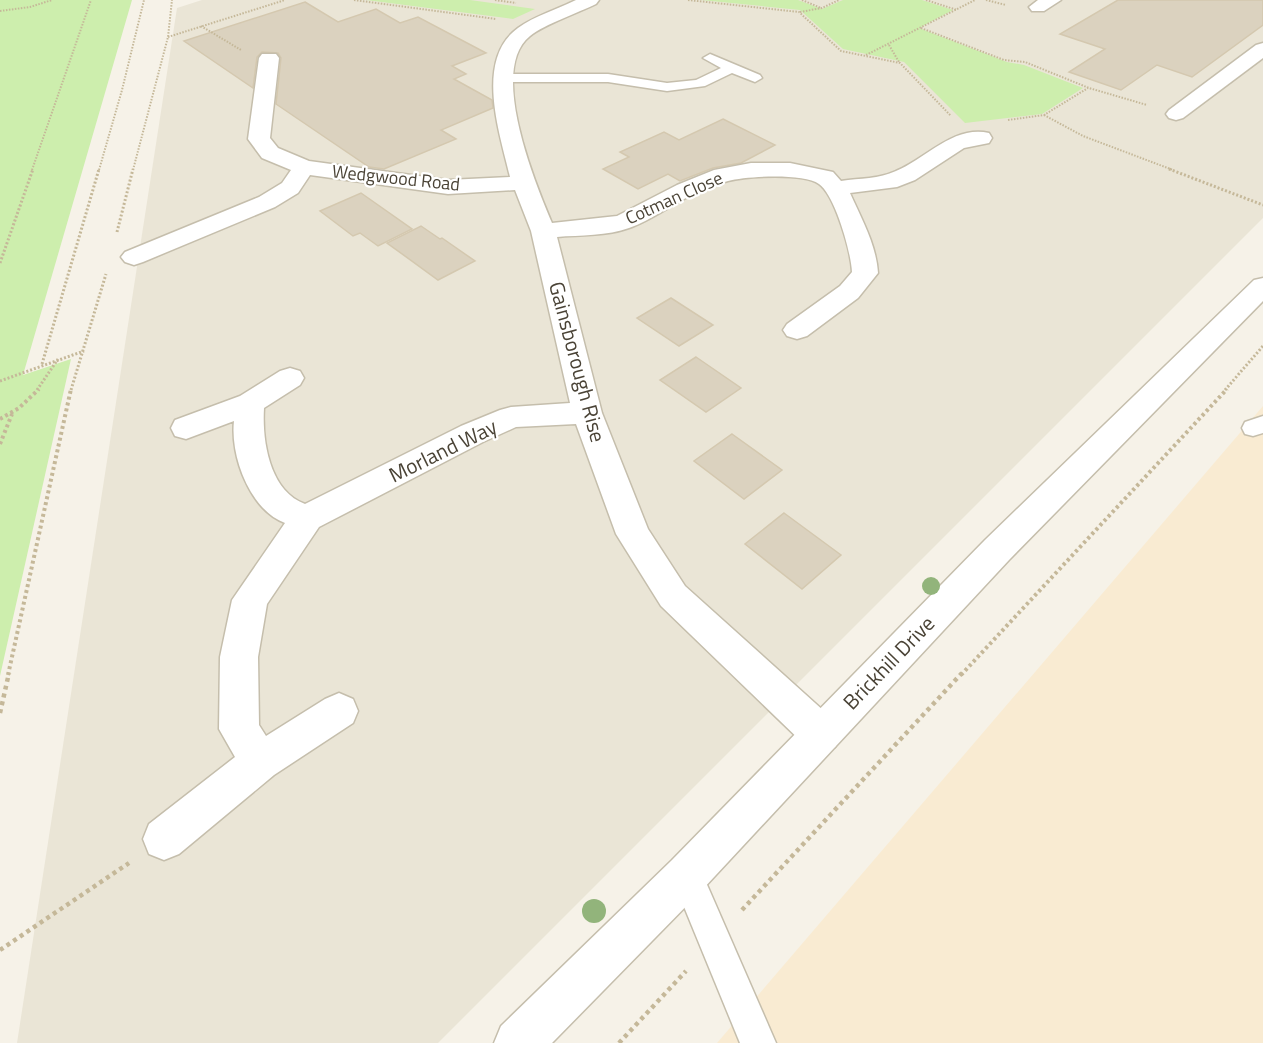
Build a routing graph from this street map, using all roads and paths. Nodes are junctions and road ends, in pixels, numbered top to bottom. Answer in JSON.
{"nodes":[{"id":1,"x":52,"y":0,"type":"edge"},
{"id":2,"x":91,"y":0,"type":"edge"},
{"id":3,"x":144,"y":0,"type":"edge"},
{"id":4,"x":172,"y":0,"type":"edge"},
{"id":5,"x":285,"y":0,"type":"edge"},
{"id":6,"x":354,"y":0,"type":"edge"},
{"id":7,"x":590,"y":0,"type":"edge"},
{"id":8,"x":688,"y":0,"type":"edge"},
{"id":9,"x":802,"y":0,"type":"edge"},
{"id":10,"x":839,"y":0,"type":"edge"},
{"id":11,"x":927,"y":0,"type":"edge"},
{"id":12,"x":975,"y":0,"type":"edge"},
{"id":13,"x":822,"y":8,"type":"junction"},
{"id":14,"x":0,"y":11,"type":"edge"},
{"id":15,"x":958,"y":11,"type":"junction"},
{"id":16,"x":799,"y":12,"type":"junction"},
{"id":17,"x":535,"y":24,"type":"junction"},
{"id":18,"x":201,"y":25,"type":"junction"},
{"id":19,"x":921,"y":28,"type":"junction"},
{"id":20,"x":168,"y":37,"type":"junction"},
{"id":21,"x":889,"y":45,"type":"junction"},
{"id":22,"x":1263,"y":49,"type":"edge"},
{"id":23,"x":864,"y":56,"type":"junction"},
{"id":24,"x":269,"y":58,"type":"joint"},
{"id":25,"x":710,"y":58,"type":"dead end"},
{"id":26,"x":900,"y":63,"type":"junction"},
{"id":27,"x":732,"y":68,"type":"junction"},
{"id":28,"x":502,"y":78,"type":"junction"},
{"id":29,"x":755,"y":78,"type":"dead end"},
{"id":30,"x":1089,"y":88,"type":"junction"},
{"id":31,"x":1176,"y":114,"type":"joint"},
{"id":32,"x":1044,"y":115,"type":"junction"},
{"id":33,"x":1007,"y":120,"type":"dead end"},
{"id":34,"x":981,"y":138,"type":"joint"},
{"id":35,"x":304,"y":167,"type":"junction"},
{"id":36,"x":523,"y":183,"type":"junction"},
{"id":37,"x":836,"y":188,"type":"junction"},
{"id":38,"x":1263,"y":205,"type":"edge"},
{"id":39,"x":543,"y":231,"type":"junction"},
{"id":40,"x":117,"y":233,"type":"dead end"},
{"id":41,"x":134,"y":258,"type":"dead end"},
{"id":42,"x":0,"y":263,"type":"edge"},
{"id":43,"x":108,"y":266,"type":"dead end"},
{"id":44,"x":1263,"y":286,"type":"edge"},
{"id":45,"x":797,"y":330,"type":"dead end"},
{"id":46,"x":1263,"y":346,"type":"edge"},
{"id":47,"x":84,"y":351,"type":"junction"},
{"id":48,"x":58,"y":359,"type":"junction"},
{"id":49,"x":42,"y":364,"type":"junction"},
{"id":50,"x":291,"y":378,"type":"dead end"},
{"id":51,"x":0,"y":381,"type":"edge"},
{"id":52,"x":250,"y":404,"type":"junction"},
{"id":53,"x":586,"y":412,"type":"junction"},
{"id":54,"x":12,"y":414,"type":"junction"},
{"id":55,"x":0,"y":419,"type":"edge"},
{"id":56,"x":186,"y":428,"type":"dead end"},
{"id":57,"x":0,"y":444,"type":"edge"},
{"id":58,"x":307,"y":518,"type":"junction"},
{"id":59,"x":339,"y":711,"type":"dead end"},
{"id":60,"x":0,"y":713,"type":"edge"},
{"id":61,"x":821,"y":734,"type":"junction"},
{"id":62,"x":260,"y":762,"type":"junction"},
{"id":63,"x":164,"y":839,"type":"joint"},
{"id":64,"x":687,"y":875,"type":"junction"},
{"id":65,"x":715,"y":940,"type":"junction"},
{"id":66,"x":0,"y":950,"type":"edge"},
{"id":67,"x":518,"y":1043,"type":"edge"},
{"id":68,"x":619,"y":1043,"type":"edge"},
{"id":69,"x":759,"y":1043,"type":"edge"}],
"edges":[{"from":1,"to":14,"type":"path"},
{"from":2,"to":42,"type":"path"},
{"from":3,"to":49,"type":"path"},
{"from":4,"to":20,"type":"path"},
{"from":5,"to":18,"type":"path"},
{"from":6,"to":17,"type":"path"},
{"from":7,"to":17,"type":"street","name":"Gainsborough Rise"},
{"from":8,"to":16,"type":"path"},
{"from":9,"to":13,"type":"path"},
{"from":10,"to":13,"type":"path"},
{"from":11,"to":15,"type":"path"},
{"from":12,"to":15,"type":"path"},
{"from":13,"to":16,"type":"path"},
{"from":15,"to":19,"type":"path"},
{"from":16,"to":23,"type":"path"},
{"from":17,"to":28,"type":"street","name":"Gainsborough Rise"},
{"from":18,"to":20,"type":"path"},
{"from":18,"to":24,"type":"path"},
{"from":19,"to":21,"type":"path"},
{"from":19,"to":30,"type":"path"},
{"from":20,"to":40,"type":"path"},
{"from":21,"to":23,"type":"path"},
{"from":21,"to":26,"type":"path"},
{"from":22,"to":31,"type":"street"},
{"from":23,"to":26,"type":"path"},
{"from":24,"to":35,"type":"street","name":"Wedgwood Road"},
{"from":25,"to":27,"type":"lane"},
{"from":26,"to":34,"type":"path"},
{"from":27,"to":28,"type":"lane"},
{"from":27,"to":29,"type":"lane"},
{"from":28,"to":36,"type":"street","name":"Gainsborough Rise"},
{"from":30,"to":31,"type":"path"},
{"from":30,"to":32,"type":"path"},
{"from":32,"to":33,"type":"path"},
{"from":32,"to":38,"type":"path"},
{"from":34,"to":37,"type":"street"},
{"from":35,"to":36,"type":"street","name":"Wedgwood Road"},
{"from":35,"to":41,"type":"street","name":"Wedgwood Road"},
{"from":36,"to":39,"type":"street","name":"Gainsborough Rise"},
{"from":37,"to":39,"type":"street","name":"Cotman Close"},
{"from":37,"to":45,"type":"street"},
{"from":39,"to":53,"type":"street","name":"Gainsborough Rise"},
{"from":43,"to":47,"type":"path"},
{"from":44,"to":61,"type":"street","name":"Brickhill Drive"},
{"from":46,"to":65,"type":"path"},
{"from":47,"to":48,"type":"path"},
{"from":47,"to":60,"type":"path"},
{"from":48,"to":49,"type":"path"},
{"from":48,"to":54,"type":"path"},
{"from":49,"to":51,"type":"path"},
{"from":50,"to":52,"type":"street"},
{"from":52,"to":56,"type":"street"},
{"from":52,"to":58,"type":"street"},
{"from":53,"to":58,"type":"street","name":"Morland Way"},
{"from":53,"to":61,"type":"street","name":"Gainsborough Rise"},
{"from":54,"to":55,"type":"path"},
{"from":54,"to":57,"type":"path"},
{"from":58,"to":62,"type":"street","name":"Morland Way"},
{"from":59,"to":62,"type":"street"},
{"from":61,"to":64,"type":"street","name":"Brickhill Drive"},
{"from":62,"to":63,"type":"street"},
{"from":63,"to":66,"type":"path"},
{"from":64,"to":65,"type":"lane"},
{"from":64,"to":67,"type":"street","name":"Brickhill Drive"},
{"from":65,"to":68,"type":"path"},
{"from":65,"to":69,"type":"lane"}]}
